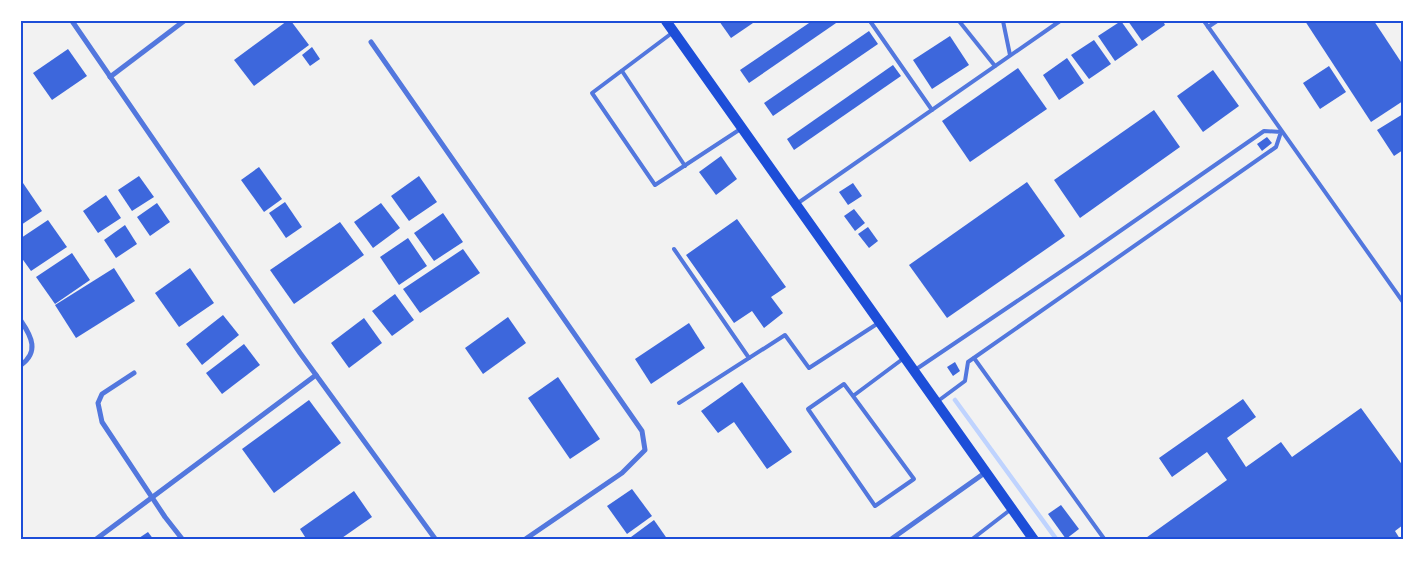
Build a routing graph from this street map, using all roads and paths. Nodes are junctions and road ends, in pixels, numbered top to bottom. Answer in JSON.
{"nodes":[{"id":1,"x":72,"y":21,"type":"edge"},
{"id":2,"x":184,"y":21,"type":"edge"},
{"id":3,"x":666,"y":21,"type":"edge"},
{"id":4,"x":870,"y":21,"type":"edge"},
{"id":5,"x":959,"y":21,"type":"edge"},
{"id":6,"x":1003,"y":21,"type":"edge"},
{"id":7,"x":1060,"y":21,"type":"edge"},
{"id":8,"x":1204,"y":21,"type":"edge"},
{"id":9,"x":1217,"y":21,"type":"edge"},
{"id":10,"x":1208,"y":27,"type":"junction"},
{"id":11,"x":674,"y":32,"type":"junction"},
{"id":12,"x":371,"y":42,"type":"dead end"},
{"id":13,"x":1010,"y":56,"type":"junction"},
{"id":14,"x":995,"y":66,"type":"junction"},
{"id":15,"x":622,"y":71,"type":"junction"},
{"id":16,"x":110,"y":77,"type":"junction"},
{"id":17,"x":932,"y":110,"type":"junction"},
{"id":18,"x":742,"y":128,"type":"junction"},
{"id":19,"x":1281,"y":132,"type":"junction"},
{"id":20,"x":685,"y":166,"type":"junction"},
{"id":21,"x":796,"y":204,"type":"junction"},
{"id":22,"x":674,"y":249,"type":"dead end"},
{"id":23,"x":1403,"y":302,"type":"edge"},
{"id":24,"x":21,"y":321,"type":"edge"},
{"id":25,"x":880,"y":322,"type":"junction"},
{"id":26,"x":749,"y":358,"type":"junction"},
{"id":27,"x":904,"y":358,"type":"junction"},
{"id":28,"x":974,"y":358,"type":"junction"},
{"id":29,"x":21,"y":365,"type":"edge"},
{"id":30,"x":914,"y":371,"type":"junction"},
{"id":31,"x":134,"y":373,"type":"dead end"},
{"id":32,"x":316,"y":375,"type":"junction"},
{"id":33,"x":854,"y":396,"type":"junction"},
{"id":34,"x":936,"y":402,"type":"junction"},
{"id":35,"x":679,"y":403,"type":"dead end"},
{"id":36,"x":986,"y":471,"type":"junction"},
{"id":37,"x":151,"y":496,"type":"junction"},
{"id":38,"x":1012,"y":508,"type":"junction"},
{"id":39,"x":95,"y":540,"type":"edge"},
{"id":40,"x":183,"y":540,"type":"edge"},
{"id":41,"x":436,"y":540,"type":"edge"},
{"id":42,"x":524,"y":540,"type":"edge"},
{"id":43,"x":890,"y":540,"type":"edge"},
{"id":44,"x":971,"y":540,"type":"edge"},
{"id":45,"x":1034,"y":540,"type":"edge"},
{"id":46,"x":1105,"y":540,"type":"edge"}],
"edges":[{"from":1,"to":16,"type":"street"},
{"from":2,"to":16,"type":"street"},
{"from":3,"to":11,"type":"main road"},
{"from":4,"to":17,"type":"lane"},
{"from":5,"to":14,"type":"lane"},
{"from":6,"to":13,"type":"lane"},
{"from":7,"to":13,"type":"lane"},
{"from":8,"to":10,"type":"lane"},
{"from":9,"to":10,"type":"lane"},
{"from":10,"to":19,"type":"lane"},
{"from":11,"to":15,"type":"lane"},
{"from":11,"to":18,"type":"main road"},
{"from":12,"to":42,"type":"street"},
{"from":13,"to":14,"type":"lane"},
{"from":14,"to":17,"type":"lane"},
{"from":15,"to":20,"type":"lane"},
{"from":15,"to":20,"type":"lane"},
{"from":16,"to":32,"type":"street"},
{"from":17,"to":21,"type":"lane"},
{"from":18,"to":20,"type":"lane"},
{"from":18,"to":21,"type":"main road"},
{"from":19,"to":23,"type":"lane"},
{"from":19,"to":28,"type":"lane"},
{"from":19,"to":30,"type":"lane"},
{"from":21,"to":25,"type":"main road"},
{"from":22,"to":26,"type":"lane"},
{"from":24,"to":29,"type":"street"},
{"from":25,"to":26,"type":"lane"},
{"from":25,"to":27,"type":"main road"},
{"from":26,"to":35,"type":"lane"},
{"from":27,"to":30,"type":"main road"},
{"from":27,"to":33,"type":"lane"},
{"from":28,"to":34,"type":"lane"},
{"from":28,"to":46,"type":"lane"},
{"from":30,"to":34,"type":"main road"},
{"from":31,"to":37,"type":"street"},
{"from":32,"to":37,"type":"street"},
{"from":32,"to":41,"type":"street"},
{"from":33,"to":33,"type":"lane"},
{"from":34,"to":36,"type":"main road"},
{"from":36,"to":38,"type":"main road"},
{"from":36,"to":43,"type":"street"},
{"from":37,"to":39,"type":"street"},
{"from":37,"to":40,"type":"street"},
{"from":38,"to":44,"type":"lane"},
{"from":38,"to":45,"type":"main road"}]}
